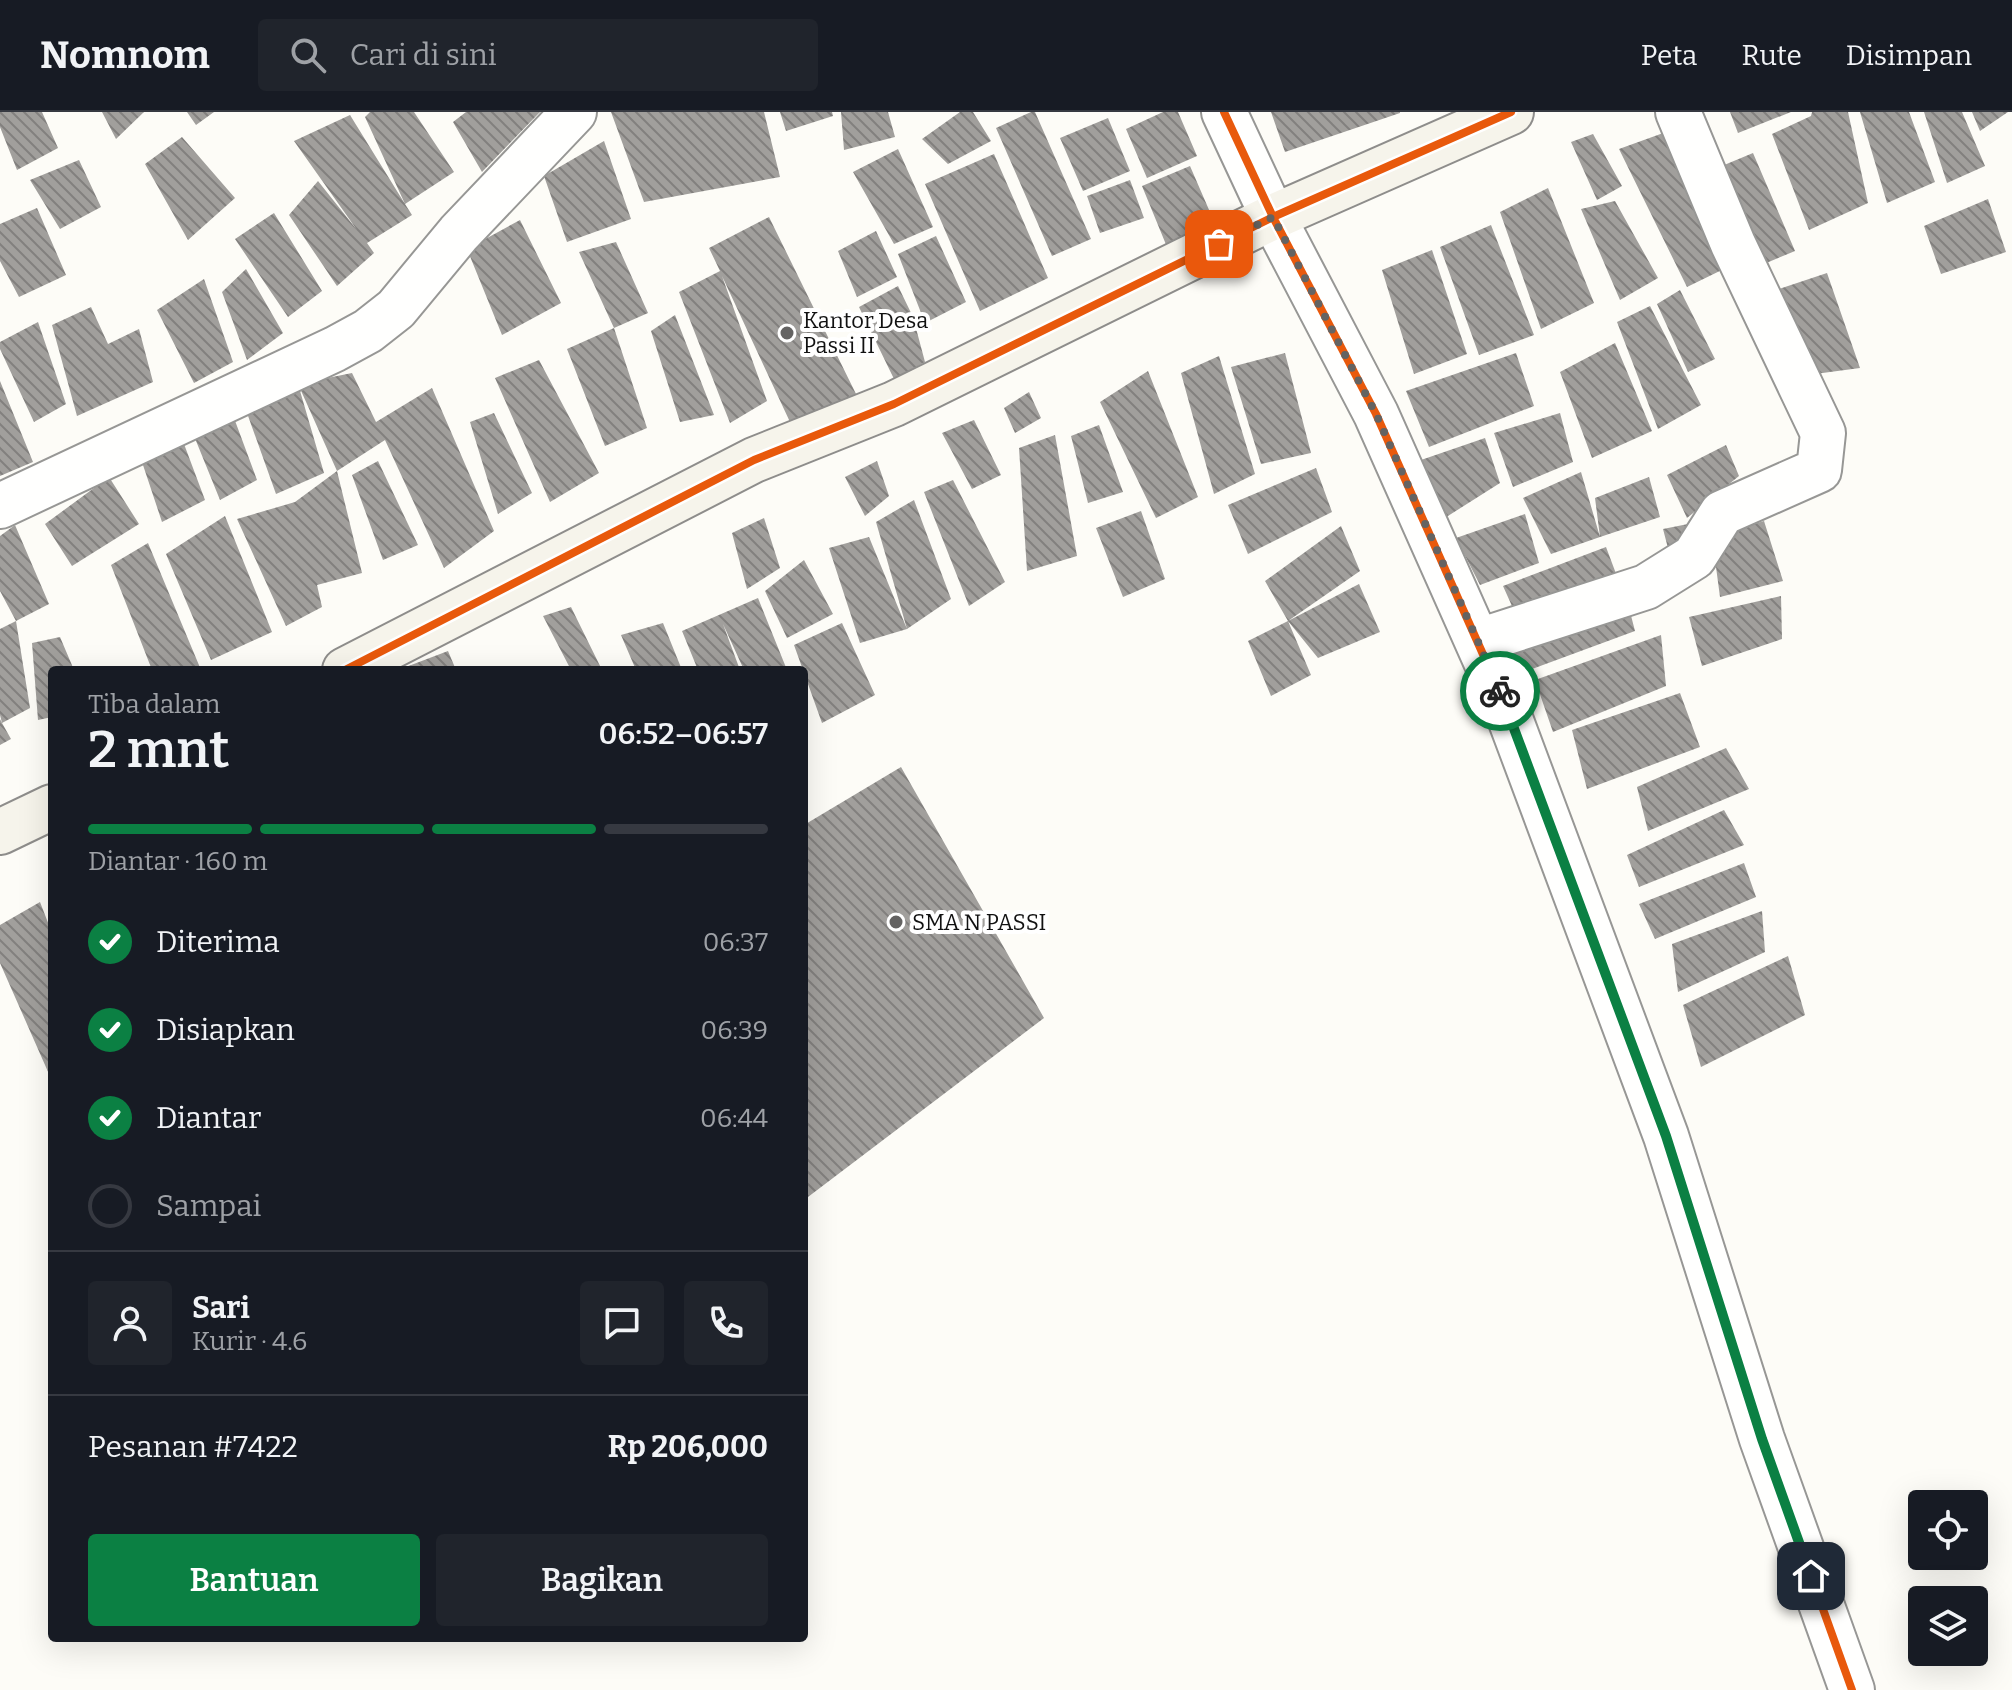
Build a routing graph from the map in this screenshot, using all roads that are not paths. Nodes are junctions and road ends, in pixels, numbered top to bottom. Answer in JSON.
{"nodes":[{"id":1,"x":574,"y":112,"type":"edge"},
{"id":2,"x":1224,"y":112,"type":"edge"},
{"id":3,"x":1511,"y":112,"type":"edge"},
{"id":4,"x":1678,"y":112,"type":"edge"},
{"id":5,"x":1273,"y":217,"type":"junction"},
{"id":6,"x":0,"y":506,"type":"edge"},
{"id":7,"x":1479,"y":641,"type":"junction"},
{"id":8,"x":353,"y":666,"type":"edge"},
{"id":9,"x":48,"y":809,"type":"edge"},
{"id":10,"x":0,"y":832,"type":"edge"},
{"id":11,"x":1852,"y":1690,"type":"edge"}],
"edges":[{"from":1,"to":6,"type":"street"},
{"from":2,"to":5,"type":"street"},
{"from":3,"to":5,"type":"street"},
{"from":4,"to":7,"type":"street"},
{"from":5,"to":7,"type":"street"},
{"from":5,"to":8,"type":"street"},
{"from":7,"to":11,"type":"street"},
{"from":9,"to":10,"type":"street"}]}
